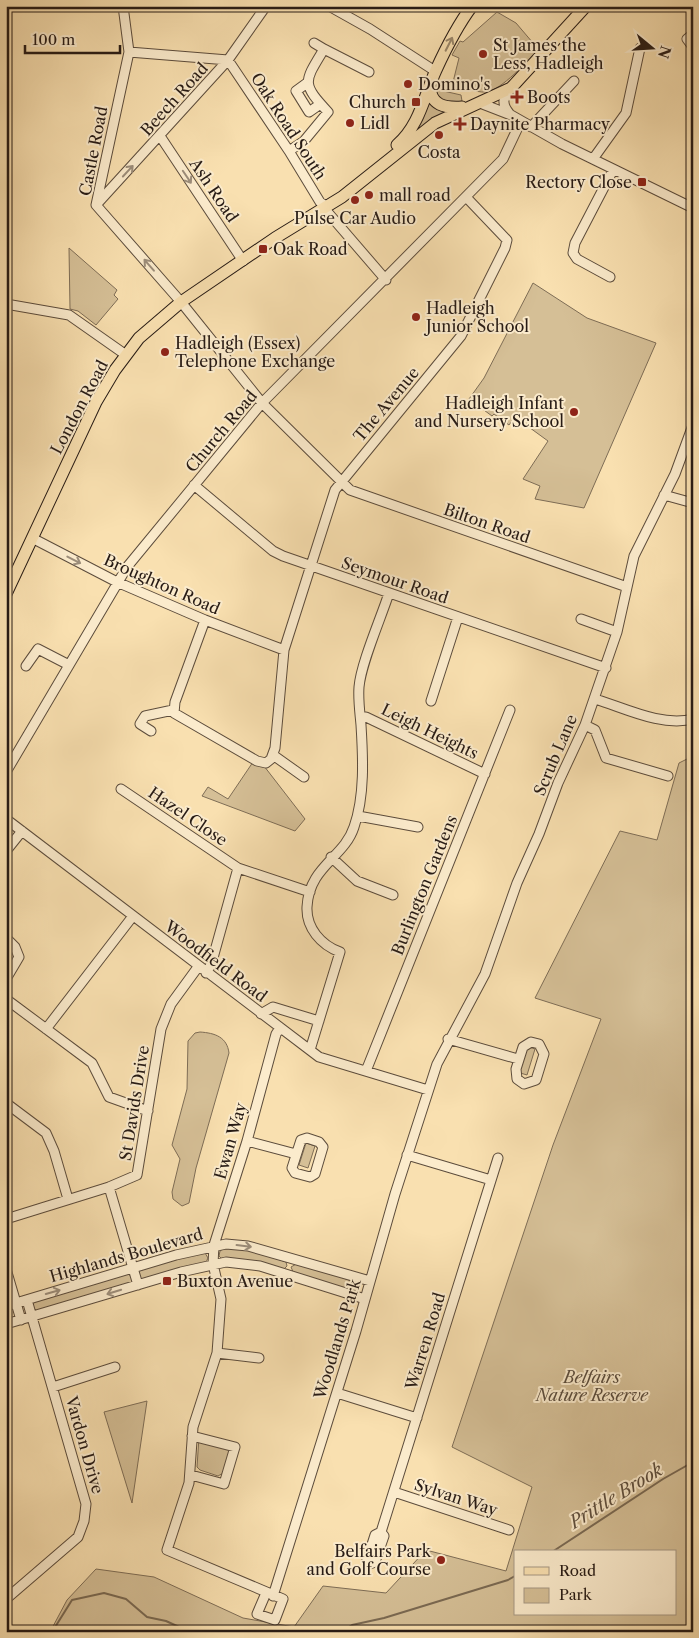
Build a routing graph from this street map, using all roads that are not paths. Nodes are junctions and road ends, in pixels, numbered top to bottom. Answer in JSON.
{"nodes":[{"id":1,"x":123,"y":6,"type":"edge"},
{"id":2,"x":266,"y":6,"type":"edge"},
{"id":3,"x":329,"y":6,"type":"edge"},
{"id":4,"x":472,"y":6,"type":"edge"},
{"id":5,"x":586,"y":6,"type":"edge"},
{"id":6,"x":693,"y":34,"type":"edge"},
{"id":7,"x":314,"y":43,"type":"dead end"},
{"id":8,"x":693,"y":47,"type":"edge"},
{"id":9,"x":640,"y":48,"type":"dead end"},
{"id":10,"x":324,"y":49,"type":"junction"},
{"id":11,"x":129,"y":52,"type":"junction"},
{"id":12,"x":228,"y":60,"type":"junction"},
{"id":13,"x":435,"y":71,"type":"junction"},
{"id":14,"x":368,"y":72,"type":"dead end"},
{"id":15,"x":574,"y":81,"type":"dead end"},
{"id":16,"x":307,"y":83,"type":"junction"},
{"id":17,"x":430,"y":83,"type":"junction"},
{"id":18,"x":511,"y":88,"type":"junction"},
{"id":19,"x":480,"y":103,"type":"junction"},
{"id":20,"x":319,"y":105,"type":"junction"},
{"id":21,"x":467,"y":107,"type":"junction"},
{"id":22,"x":511,"y":115,"type":"junction"},
{"id":23,"x":521,"y":121,"type":"junction"},
{"id":24,"x":531,"y":127,"type":"junction"},
{"id":25,"x":160,"y":136,"type":"junction"},
{"id":26,"x":289,"y":151,"type":"junction"},
{"id":27,"x":593,"y":159,"type":"junction"},
{"id":28,"x":388,"y":161,"type":"junction"},
{"id":29,"x":613,"y":170,"type":"junction"},
{"id":30,"x":364,"y":172,"type":"junction"},
{"id":31,"x":466,"y":197,"type":"junction"},
{"id":32,"x":96,"y":205,"type":"junction"},
{"id":33,"x":325,"y":207,"type":"junction"},
{"id":34,"x":693,"y":208,"type":"edge"},
{"id":35,"x":243,"y":261,"type":"junction"},
{"id":36,"x":610,"y":277,"type":"dead end"},
{"id":37,"x":386,"y":280,"type":"junction"},
{"id":38,"x":181,"y":302,"type":"junction"},
{"id":39,"x":6,"y":304,"type":"edge"},
{"id":40,"x":126,"y":355,"type":"junction"},
{"id":41,"x":262,"y":403,"type":"junction"},
{"id":42,"x":693,"y":425,"type":"edge"},
{"id":43,"x":340,"y":482,"type":"junction"},
{"id":44,"x":194,"y":485,"type":"junction"},
{"id":45,"x":664,"y":495,"type":"junction"},
{"id":46,"x":693,"y":503,"type":"edge"},
{"id":47,"x":32,"y":538,"type":"junction"},
{"id":48,"x":311,"y":566,"type":"junction"},
{"id":49,"x":116,"y":582,"type":"junction"},
{"id":50,"x":627,"y":587,"type":"junction"},
{"id":51,"x":389,"y":593,"type":"junction"},
{"id":52,"x":6,"y":594,"type":"edge"},
{"id":53,"x":458,"y":617,"type":"junction"},
{"id":54,"x":581,"y":619,"type":"dead end"},
{"id":55,"x":204,"y":620,"type":"junction"},
{"id":56,"x":594,"y":624,"type":"junction"},
{"id":57,"x":618,"y":632,"type":"junction"},
{"id":58,"x":591,"y":633,"type":"dead end"},
{"id":59,"x":284,"y":650,"type":"junction"},
{"id":60,"x":69,"y":665,"type":"junction"},
{"id":61,"x":26,"y":666,"type":"dead end"},
{"id":62,"x":606,"y":668,"type":"junction"},
{"id":63,"x":595,"y":699,"type":"junction"},
{"id":64,"x":431,"y":701,"type":"dead end"},
{"id":65,"x":173,"y":710,"type":"junction"},
{"id":66,"x":510,"y":710,"type":"dead end"},
{"id":67,"x":360,"y":717,"type":"junction"},
{"id":68,"x":693,"y":718,"type":"edge"},
{"id":69,"x":585,"y":724,"type":"junction"},
{"id":70,"x":150,"y":731,"type":"dead end"},
{"id":71,"x":273,"y":755,"type":"junction"},
{"id":72,"x":6,"y":772,"type":"edge"},
{"id":73,"x":485,"y":774,"type":"junction"},
{"id":74,"x":668,"y":776,"type":"dead end"},
{"id":75,"x":304,"y":777,"type":"dead end"},
{"id":76,"x":121,"y":789,"type":"dead end"},
{"id":77,"x":358,"y":816,"type":"junction"},
{"id":78,"x":6,"y":819,"type":"edge"},
{"id":79,"x":418,"y":826,"type":"dead end"},
{"id":80,"x":22,"y":831,"type":"junction"},
{"id":81,"x":6,"y":851,"type":"edge"},
{"id":82,"x":331,"y":857,"type":"junction"},
{"id":83,"x":238,"y":868,"type":"junction"},
{"id":84,"x":310,"y":892,"type":"junction"},
{"id":85,"x":393,"y":895,"type":"dead end"},
{"id":86,"x":133,"y":916,"type":"junction"},
{"id":87,"x":6,"y":938,"type":"edge"},
{"id":88,"x":198,"y":967,"type":"junction"},
{"id":89,"x":206,"y":973,"type":"junction"},
{"id":90,"x":6,"y":978,"type":"edge"},
{"id":91,"x":6,"y":999,"type":"edge"},
{"id":92,"x":261,"y":1014,"type":"junction"},
{"id":93,"x":319,"y":1021,"type":"junction"},
{"id":94,"x":280,"y":1028,"type":"junction"},
{"id":95,"x":46,"y":1029,"type":"junction"},
{"id":96,"x":448,"y":1039,"type":"junction"},
{"id":97,"x":310,"y":1050,"type":"junction"},
{"id":98,"x":518,"y":1059,"type":"junction"},
{"id":99,"x":366,"y":1072,"type":"junction"},
{"id":100,"x":428,"y":1090,"type":"junction"},
{"id":101,"x":6,"y":1103,"type":"edge"},
{"id":102,"x":148,"y":1110,"type":"junction"},
{"id":103,"x":247,"y":1141,"type":"junction"},
{"id":104,"x":296,"y":1154,"type":"junction"},
{"id":105,"x":407,"y":1155,"type":"junction"},
{"id":106,"x":498,"y":1158,"type":"dead end"},
{"id":107,"x":491,"y":1180,"type":"junction"},
{"id":108,"x":109,"y":1187,"type":"junction"},
{"id":109,"x":68,"y":1199,"type":"junction"},
{"id":110,"x":6,"y":1220,"type":"edge"},
{"id":111,"x":214,"y":1245,"type":"junction"},
{"id":112,"x":292,"y":1258,"type":"junction"},
{"id":113,"x":213,"y":1264,"type":"junction"},
{"id":114,"x":6,"y":1269,"type":"edge"},
{"id":115,"x":133,"y":1269,"type":"junction"},
{"id":116,"x":286,"y":1275,"type":"junction"},
{"id":117,"x":370,"y":1281,"type":"junction"},
{"id":118,"x":138,"y":1285,"type":"junction"},
{"id":119,"x":365,"y":1299,"type":"junction"},
{"id":120,"x":27,"y":1300,"type":"junction"},
{"id":121,"x":16,"y":1303,"type":"junction"},
{"id":122,"x":6,"y":1306,"type":"edge"},
{"id":123,"x":32,"y":1317,"type":"junction"},
{"id":124,"x":22,"y":1320,"type":"junction"},
{"id":125,"x":6,"y":1324,"type":"edge"},
{"id":126,"x":217,"y":1353,"type":"junction"},
{"id":127,"x":259,"y":1358,"type":"dead end"},
{"id":128,"x":115,"y":1367,"type":"dead end"},
{"id":129,"x":53,"y":1388,"type":"junction"},
{"id":130,"x":337,"y":1393,"type":"junction"},
{"id":131,"x":417,"y":1418,"type":"junction"},
{"id":132,"x":192,"y":1436,"type":"junction"},
{"id":133,"x":191,"y":1475,"type":"junction"},
{"id":134,"x":394,"y":1492,"type":"junction"},
{"id":135,"x":509,"y":1530,"type":"dead end"},
{"id":136,"x":381,"y":1532,"type":"dead end"},
{"id":137,"x":6,"y":1599,"type":"edge"}],
"edges":[{"from":1,"to":11,"type":"street","name":"Castle Road"},
{"from":2,"to":12,"type":"street","name":"Beech Road"},
{"from":3,"to":13,"type":"street"},
{"from":13,"to":4,"type":"main road","one_way":true},
{"from":5,"to":18,"type":"main road"},
{"from":6,"to":8,"type":"street"},
{"from":7,"to":10,"type":"street"},
{"from":9,"to":27,"type":"street"},
{"from":10,"to":14,"type":"street"},
{"from":10,"to":16,"type":"street"},
{"from":11,"to":12,"type":"street"},
{"from":11,"to":32,"type":"street","name":"Castle Road"},
{"from":12,"to":25,"type":"street","name":"Beech Road"},
{"from":12,"to":26,"type":"street","name":"Oak Road South"},
{"from":13,"to":17,"type":"main road"},
{"from":15,"to":24,"type":"street"},
{"from":16,"to":20,"type":"street"},
{"from":16,"to":20,"type":"street"},
{"from":17,"to":21,"type":"main road"},
{"from":17,"to":30,"type":"main road"},
{"from":18,"to":19,"type":"main road"},
{"from":18,"to":22,"type":"street"},
{"from":19,"to":21,"type":"main road"},
{"from":19,"to":22,"type":"street"},
{"from":20,"to":26,"type":"street"},
{"from":21,"to":28,"type":"main road"},
{"from":22,"to":23,"type":"street"},
{"from":23,"to":24,"type":"street"},
{"from":23,"to":31,"type":"street","name":"Church Road"},
{"from":24,"to":27,"type":"street"},
{"from":32,"to":25,"type":"street","name":"Beech Road","one_way":true},
{"from":25,"to":35,"type":"street","name":"Ash Road","one_way":true},
{"from":26,"to":33,"type":"street","name":"Oak Road South"},
{"from":27,"to":29,"type":"street"},
{"from":28,"to":30,"type":"main road"},
{"from":28,"to":33,"type":"main road"},
{"from":29,"to":34,"type":"street"},
{"from":29,"to":36,"type":"street"},
{"from":30,"to":33,"type":"main road"},
{"from":31,"to":37,"type":"street","name":"Church Road"},
{"from":31,"to":43,"type":"street","name":"The Avenue"},
{"from":38,"to":32,"type":"street","name":"Castle Road","one_way":true},
{"from":33,"to":35,"type":"main road","name":"London Road"},
{"from":33,"to":37,"type":"street","name":"Oak Road South"},
{"from":35,"to":38,"type":"main road","name":"London Road"},
{"from":37,"to":41,"type":"street","name":"Church Road"},
{"from":38,"to":40,"type":"main road","name":"London Road"},
{"from":38,"to":41,"type":"street","name":"Castle Road"},
{"from":39,"to":40,"type":"street"},
{"from":40,"to":47,"type":"main road","name":"London Road"},
{"from":41,"to":43,"type":"street","name":"Bilton Road"},
{"from":41,"to":44,"type":"street","name":"Church Road"},
{"from":42,"to":45,"type":"street","name":"Scrub Lane"},
{"from":43,"to":48,"type":"street","name":"The Avenue"},
{"from":43,"to":50,"type":"street","name":"Bilton Road"},
{"from":44,"to":48,"type":"street","name":"Seymour Road"},
{"from":44,"to":49,"type":"street","name":"Church Road"},
{"from":45,"to":46,"type":"street"},
{"from":45,"to":50,"type":"street","name":"Scrub Lane"},
{"from":47,"to":49,"type":"street","name":"Broughton Road","one_way":true},
{"from":47,"to":52,"type":"main road","name":"London Road"},
{"from":48,"to":51,"type":"street","name":"Seymour Road"},
{"from":48,"to":59,"type":"street","name":"The Avenue"},
{"from":49,"to":55,"type":"street","name":"Broughton Road"},
{"from":49,"to":60,"type":"street","name":"Church Road"},
{"from":50,"to":57,"type":"street","name":"Scrub Lane"},
{"from":51,"to":53,"type":"street","name":"Seymour Road"},
{"from":51,"to":67,"type":"street"},
{"from":53,"to":62,"type":"street","name":"Seymour Road"},
{"from":53,"to":64,"type":"street"},
{"from":54,"to":56,"type":"street"},
{"from":55,"to":59,"type":"street","name":"Broughton Road"},
{"from":55,"to":65,"type":"street"},
{"from":56,"to":57,"type":"street"},
{"from":56,"to":58,"type":"street"},
{"from":57,"to":62,"type":"street","name":"Scrub Lane"},
{"from":59,"to":71,"type":"street","name":"The Avenue"},
{"from":60,"to":61,"type":"street"},
{"from":60,"to":72,"type":"street","name":"Church Road"},
{"from":62,"to":63,"type":"street","name":"Scrub Lane"},
{"from":63,"to":68,"type":"street"},
{"from":63,"to":69,"type":"street","name":"Scrub Lane"},
{"from":65,"to":70,"type":"street"},
{"from":65,"to":71,"type":"street"},
{"from":66,"to":73,"type":"street","name":"Burlington Gardens"},
{"from":67,"to":73,"type":"street","name":"Leigh Heights"},
{"from":67,"to":77,"type":"street"},
{"from":69,"to":74,"type":"street"},
{"from":69,"to":96,"type":"street","name":"Scrub Lane"},
{"from":71,"to":75,"type":"street"},
{"from":73,"to":99,"type":"street","name":"Burlington Gardens"},
{"from":76,"to":83,"type":"street","name":"Hazel Close"},
{"from":77,"to":79,"type":"street"},
{"from":77,"to":82,"type":"street"},
{"from":78,"to":80,"type":"street","name":"Woodfield Road"},
{"from":80,"to":81,"type":"street"},
{"from":80,"to":86,"type":"street","name":"Woodfield Road"},
{"from":82,"to":84,"type":"street"},
{"from":82,"to":85,"type":"street"},
{"from":83,"to":84,"type":"street","name":"Hazel Close"},
{"from":83,"to":89,"type":"street"},
{"from":84,"to":93,"type":"street"},
{"from":86,"to":88,"type":"street","name":"Woodfield Road"},
{"from":86,"to":95,"type":"street"},
{"from":87,"to":90,"type":"street"},
{"from":88,"to":89,"type":"street","name":"Woodfield Road"},
{"from":88,"to":102,"type":"street","name":"St Davids Drive"},
{"from":89,"to":92,"type":"street","name":"Woodfield Road"},
{"from":91,"to":95,"type":"street"},
{"from":92,"to":93,"type":"street"},
{"from":92,"to":94,"type":"street","name":"Woodfield Road"},
{"from":93,"to":97,"type":"street"},
{"from":94,"to":97,"type":"street","name":"Woodfield Road"},
{"from":94,"to":103,"type":"street","name":"Ewan Way"},
{"from":95,"to":102,"type":"street"},
{"from":96,"to":98,"type":"street"},
{"from":96,"to":100,"type":"street","name":"Scrub Lane"},
{"from":97,"to":99,"type":"street","name":"Woodfield Road"},
{"from":98,"to":98,"type":"street"},
{"from":99,"to":100,"type":"street","name":"Woodfield Road"},
{"from":100,"to":105,"type":"street","name":"Woodlands Park"},
{"from":101,"to":109,"type":"street"},
{"from":102,"to":108,"type":"street","name":"St Davids Drive"},
{"from":103,"to":104,"type":"street"},
{"from":103,"to":111,"type":"street","name":"Ewan Way"},
{"from":104,"to":104,"type":"street"},
{"from":105,"to":107,"type":"street"},
{"from":105,"to":117,"type":"street","name":"Woodlands Park"},
{"from":106,"to":107,"type":"street","name":"Warren Road"},
{"from":107,"to":131,"type":"street","name":"Warren Road"},
{"from":108,"to":109,"type":"street","name":"St Davids Drive"},
{"from":108,"to":115,"type":"street"},
{"from":109,"to":110,"type":"street","name":"St Davids Drive"},
{"from":111,"to":112,"type":"street","name":"Highlands Boulevard","one_way":true},
{"from":111,"to":113,"type":"street","name":"Ewan Way"},
{"from":111,"to":115,"type":"street","name":"Highlands Boulevard"},
{"from":112,"to":116,"type":"street"},
{"from":112,"to":117,"type":"street","name":"Highlands Boulevard"},
{"from":113,"to":116,"type":"street","name":"Highlands Boulevard"},
{"from":113,"to":118,"type":"street","name":"Highlands Boulevard"},
{"from":113,"to":126,"type":"street"},
{"from":114,"to":121,"type":"street"},
{"from":115,"to":118,"type":"street"},
{"from":120,"to":115,"type":"street","name":"Highlands Boulevard","one_way":true},
{"from":116,"to":119,"type":"street","name":"Highlands Boulevard"},
{"from":117,"to":119,"type":"street","name":"Woodlands Park"},
{"from":118,"to":123,"type":"street","name":"Highlands Boulevard","one_way":true},
{"from":119,"to":130,"type":"street","name":"Woodlands Park"},
{"from":120,"to":121,"type":"street","name":"Highlands Boulevard"},
{"from":120,"to":123,"type":"street","name":"Vardon Drive"},
{"from":121,"to":122,"type":"street","name":"Highlands Boulevard"},
{"from":121,"to":124,"type":"street"},
{"from":123,"to":124,"type":"street","name":"Highlands Boulevard"},
{"from":123,"to":129,"type":"street","name":"Vardon Drive"},
{"from":124,"to":125,"type":"street","name":"Highlands Boulevard"},
{"from":126,"to":127,"type":"street"},
{"from":126,"to":132,"type":"street"},
{"from":128,"to":129,"type":"street"},
{"from":129,"to":137,"type":"street","name":"Vardon Drive"},
{"from":130,"to":131,"type":"street"},
{"from":130,"to":133,"type":"street","name":"Woodlands Park"},
{"from":131,"to":134,"type":"street","name":"Warren Road"},
{"from":132,"to":133,"type":"street"},
{"from":132,"to":133,"type":"street"},
{"from":134,"to":135,"type":"street","name":"Sylvan Way"},
{"from":134,"to":136,"type":"street","name":"Warren Road"}]}
